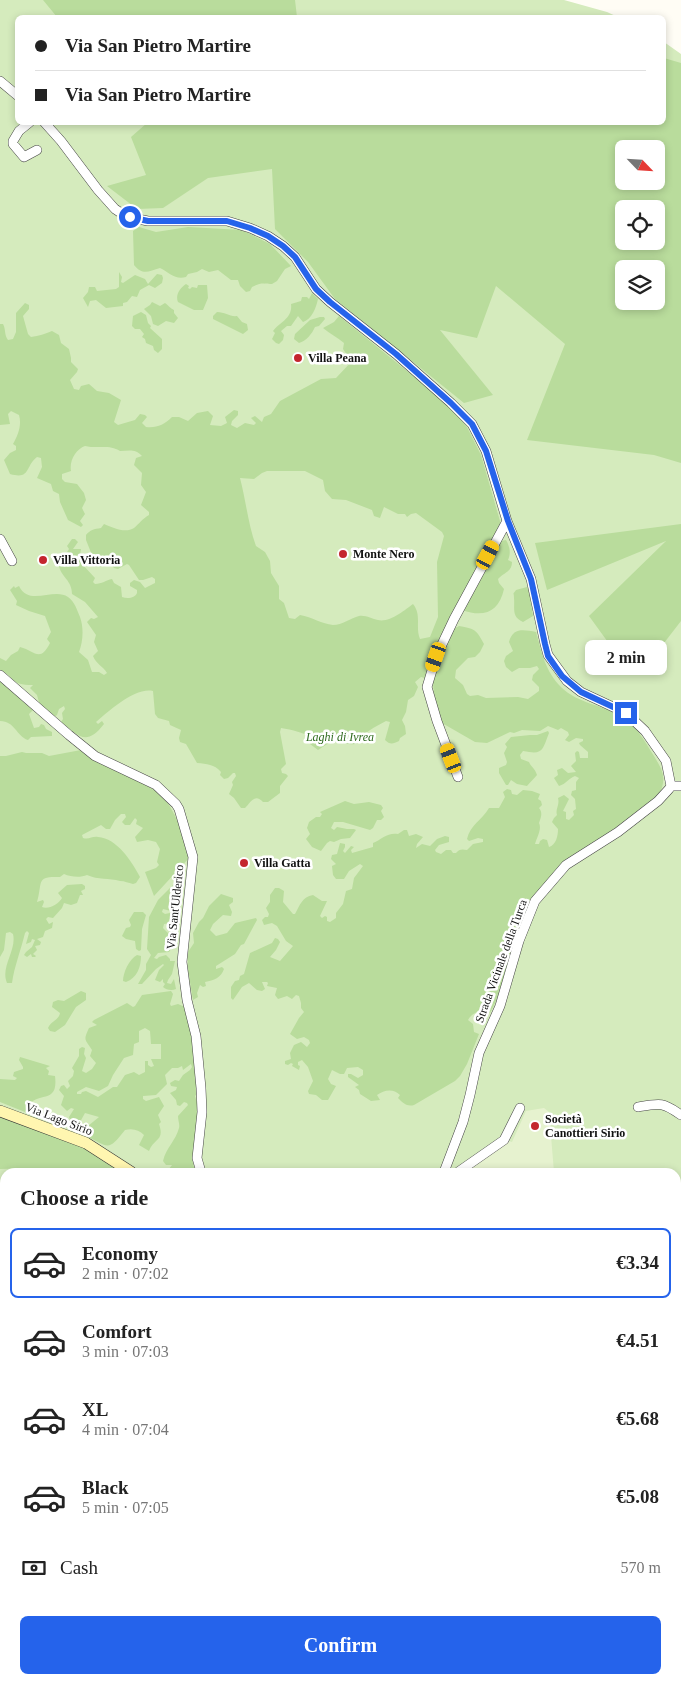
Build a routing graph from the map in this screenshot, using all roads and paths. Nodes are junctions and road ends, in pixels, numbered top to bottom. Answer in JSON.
{"nodes":[{"id":1,"x":0,"y":81,"type":"edge"},
{"id":2,"x":15,"y":94,"type":"edge"},
{"id":3,"x":26,"y":125,"type":"edge"},
{"id":4,"x":47,"y":125,"type":"edge"},
{"id":5,"x":37,"y":150,"type":"dead end"},
{"id":6,"x":508,"y":521,"type":"junction"},
{"id":7,"x":0,"y":539,"type":"edge"},
{"id":8,"x":12,"y":561,"type":"dead end"},
{"id":9,"x":0,"y":675,"type":"edge"},
{"id":10,"x":458,"y":777,"type":"dead end"},
{"id":11,"x":671,"y":786,"type":"junction"},
{"id":12,"x":681,"y":786,"type":"edge"},
{"id":13,"x":638,"y":1107,"type":"dead end"},
{"id":14,"x":520,"y":1108,"type":"dead end"},
{"id":15,"x":0,"y":1112,"type":"edge"},
{"id":16,"x":681,"y":1116,"type":"edge"},
{"id":17,"x":125,"y":1168,"type":"edge"},
{"id":18,"x":200,"y":1168,"type":"edge"},
{"id":19,"x":446,"y":1168,"type":"edge"},
{"id":20,"x":464,"y":1168,"type":"edge"}],
"edges":[{"from":1,"to":2,"type":"street"},
{"from":3,"to":5,"type":"street"},
{"from":4,"to":6,"type":"street"},
{"from":6,"to":10,"type":"street"},
{"from":6,"to":11,"type":"street"},
{"from":7,"to":8,"type":"street"},
{"from":9,"to":18,"type":"street","name":"Via Sant'Ulderico"},
{"from":11,"to":12,"type":"street"},
{"from":11,"to":19,"type":"street","name":"Strada Vicinale della Turca"},
{"from":13,"to":16,"type":"street"},
{"from":14,"to":20,"type":"street"},
{"from":15,"to":17,"type":"main road","name":"Via Lago Sirio"}]}
